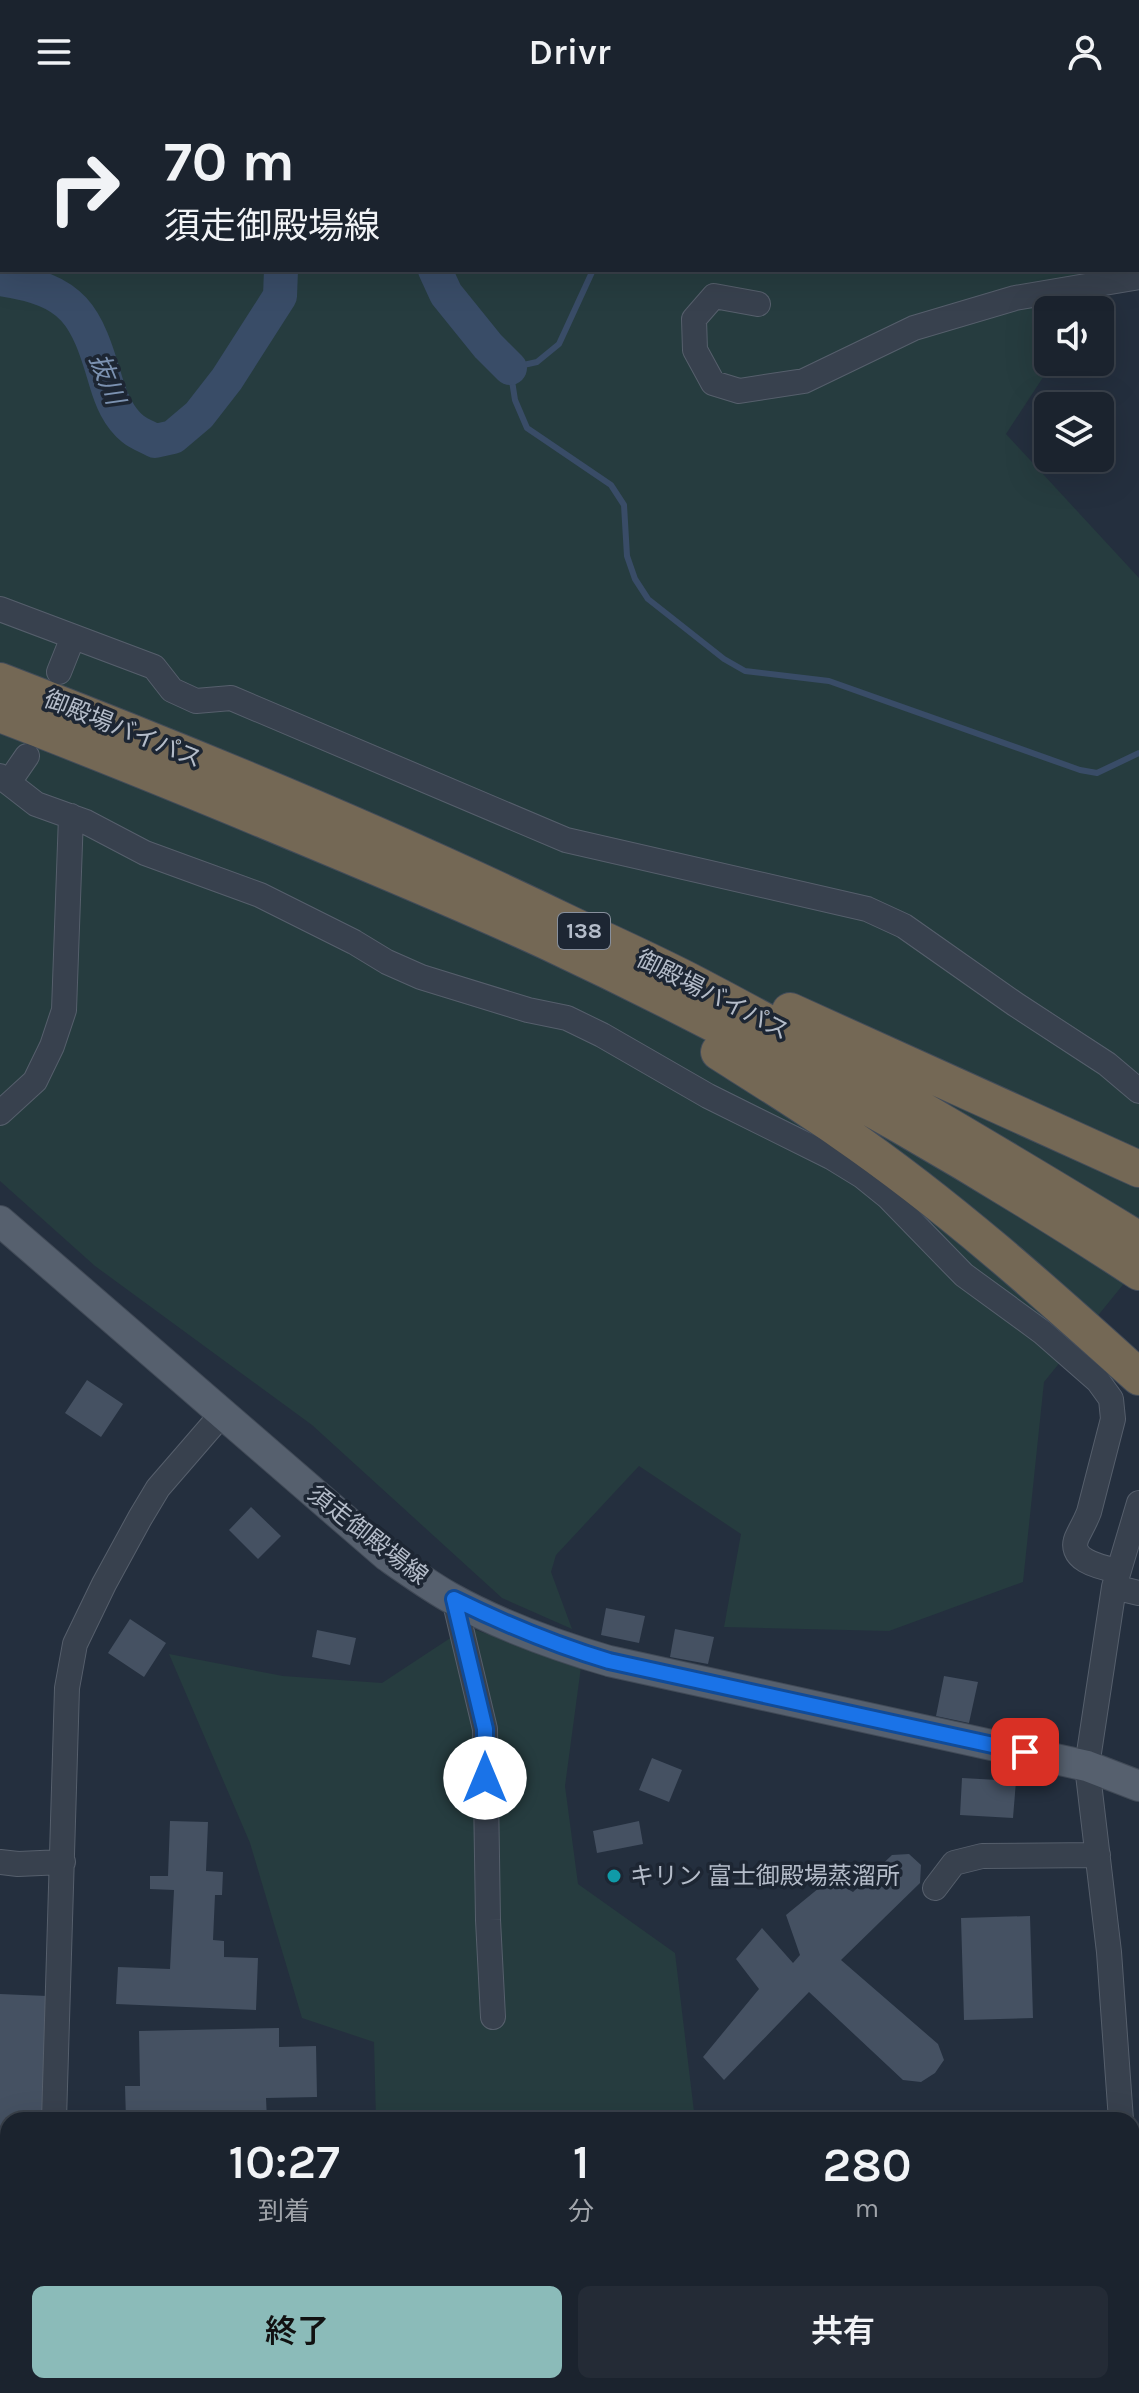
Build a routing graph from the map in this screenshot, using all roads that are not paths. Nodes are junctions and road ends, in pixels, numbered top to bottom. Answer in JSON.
{"nodes":[{"id":1,"x":1139,"y":277,"type":"edge"},
{"id":2,"x":758,"y":304,"type":"dead end"},
{"id":3,"x":0,"y":609,"type":"edge"},
{"id":4,"x":73,"y":637,"type":"junction"},
{"id":5,"x":59,"y":672,"type":"dead end"},
{"id":6,"x":0,"y":681,"type":"edge"},
{"id":7,"x":0,"y":714,"type":"edge"},
{"id":8,"x":27,"y":756,"type":"dead end"},
{"id":9,"x":5,"y":779,"type":"edge"},
{"id":10,"x":71,"y":816,"type":"junction"},
{"id":11,"x":421,"y":886,"type":"junction"},
{"id":12,"x":493,"y":887,"type":"junction"},
{"id":13,"x":1139,"y":1091,"type":"edge"},
{"id":14,"x":0,"y":1113,"type":"edge"},
{"id":15,"x":1139,"y":1169,"type":"edge"},
{"id":16,"x":0,"y":1221,"type":"edge"},
{"id":17,"x":1139,"y":1240,"type":"edge"},
{"id":18,"x":1139,"y":1272,"type":"edge"},
{"id":19,"x":1139,"y":1377,"type":"edge"},
{"id":20,"x":222,"y":1414,"type":"junction"},
{"id":21,"x":1139,"y":1503,"type":"edge"},
{"id":22,"x":1116,"y":1579,"type":"junction"},
{"id":23,"x":1139,"y":1593,"type":"edge"},
{"id":24,"x":454,"y":1599,"type":"junction"},
{"id":25,"x":1087,"y":1766,"type":"junction"},
{"id":26,"x":1139,"y":1786,"type":"edge"},
{"id":27,"x":1098,"y":1855,"type":"junction"},
{"id":28,"x":0,"y":1862,"type":"edge"},
{"id":29,"x":63,"y":1862,"type":"junction"},
{"id":30,"x":935,"y":1888,"type":"dead end"},
{"id":31,"x":493,"y":2017,"type":"dead end"},
{"id":32,"x":54,"y":2112,"type":"edge"},
{"id":33,"x":1120,"y":2112,"type":"edge"}],
"edges":[{"from":1,"to":2,"type":"street"},
{"from":3,"to":4,"type":"street"},
{"from":4,"to":5,"type":"street"},
{"from":4,"to":13,"type":"street"},
{"from":6,"to":12,"type":"highway","name":"御殿場バイパス","number":"138"},
{"from":7,"to":11,"type":"highway","name":"御殿場バイパス","number":"138"},
{"from":8,"to":9,"type":"street"},
{"from":9,"to":10,"type":"street"},
{"from":10,"to":14,"type":"street"},
{"from":10,"to":22,"type":"street"},
{"from":11,"to":18,"type":"highway","name":"御殿場バイパス","number":"138"},
{"from":11,"to":19,"type":"highway"},
{"from":12,"to":15,"type":"highway"},
{"from":12,"to":17,"type":"highway","name":"御殿場バイパス","number":"138"},
{"from":16,"to":20,"type":"main road","name":"須走御殿場線"},
{"from":20,"to":24,"type":"main road","name":"須走御殿場線"},
{"from":20,"to":29,"type":"street"},
{"from":21,"to":22,"type":"street"},
{"from":22,"to":23,"type":"street"},
{"from":22,"to":25,"type":"street"},
{"from":24,"to":25,"type":"main road","name":"須走御殿場線"},
{"from":24,"to":31,"type":"street"},
{"from":25,"to":26,"type":"main road","name":"須走御殿場線"},
{"from":25,"to":27,"type":"street"},
{"from":27,"to":30,"type":"street"},
{"from":27,"to":33,"type":"street"},
{"from":28,"to":29,"type":"street"},
{"from":29,"to":32,"type":"street"}]}
